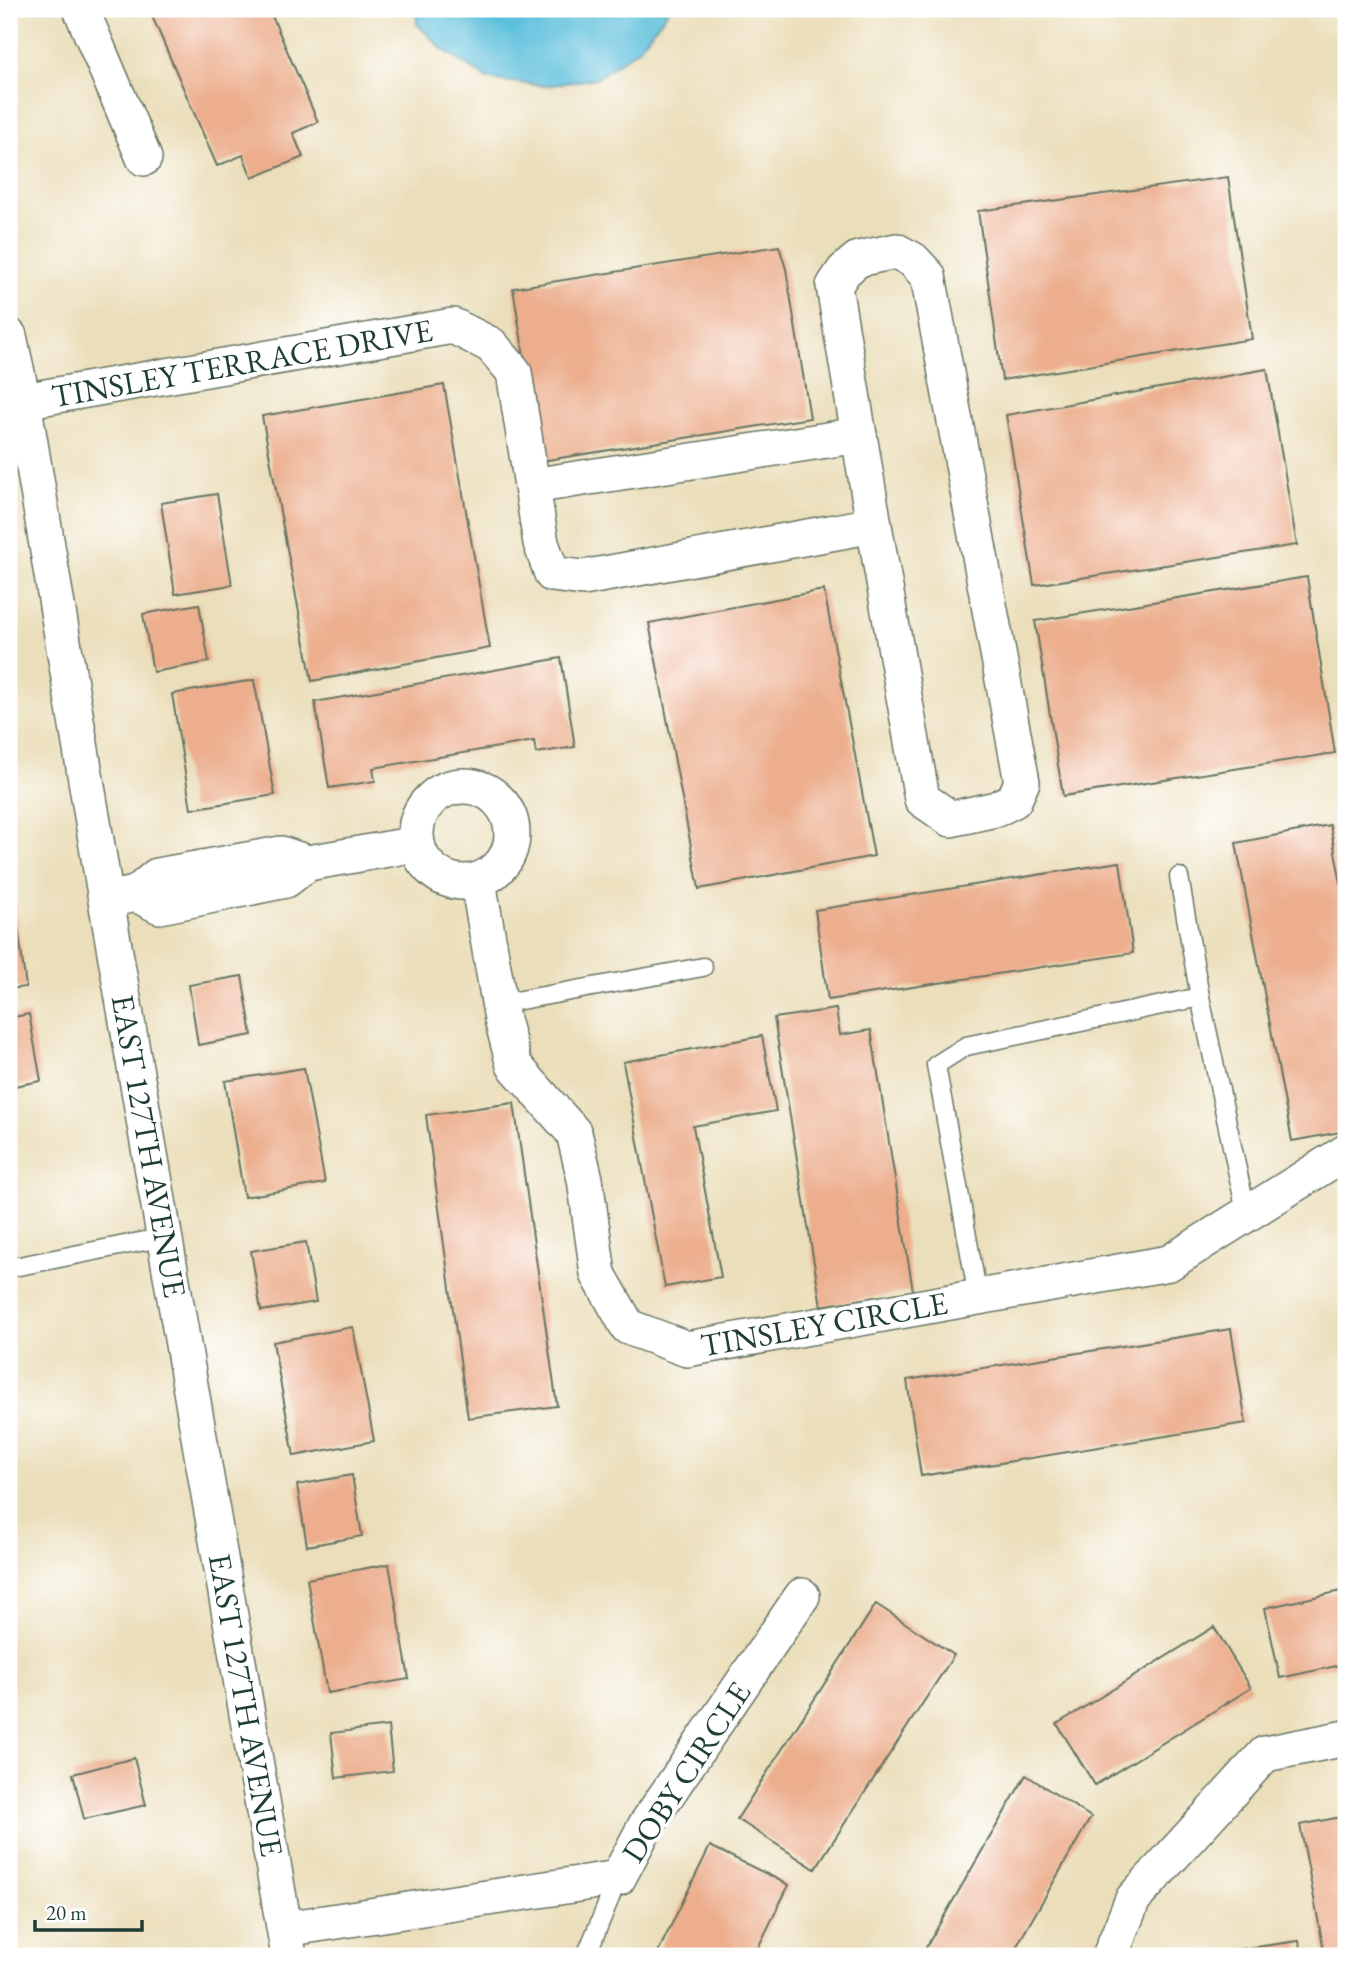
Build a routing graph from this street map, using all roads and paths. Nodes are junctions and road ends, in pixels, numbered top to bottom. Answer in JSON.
{"nodes":[{"id":1,"x":81,"y":9,"type":"edge"},
{"id":2,"x":144,"y":158,"type":"dead end"},
{"id":3,"x":9,"y":336,"type":"edge"},
{"id":4,"x":23,"y":401,"type":"junction"},
{"id":5,"x":859,"y":435,"type":"junction"},
{"id":6,"x":532,"y":486,"type":"junction"},
{"id":7,"x":874,"y":525,"type":"junction"},
{"id":8,"x":416,"y":844,"type":"junction"},
{"id":9,"x":1180,"y":877,"type":"dead end"},
{"id":10,"x":478,"y":881,"type":"junction"},
{"id":11,"x":121,"y":897,"type":"junction"},
{"id":12,"x":703,"y":967,"type":"dead end"},
{"id":13,"x":1200,"y":997,"type":"junction"},
{"id":14,"x":499,"y":1004,"type":"junction"},
{"id":15,"x":1346,"y":1152,"type":"edge"},
{"id":16,"x":1247,"y":1216,"type":"junction"},
{"id":17,"x":165,"y":1237,"type":"junction"},
{"id":18,"x":9,"y":1268,"type":"edge"},
{"id":19,"x":978,"y":1297,"type":"junction"},
{"id":20,"x":802,"y":1596,"type":"dead end"},
{"id":21,"x":1346,"y":1738,"type":"edge"},
{"id":22,"x":618,"y":1878,"type":"junction"},
{"id":23,"x":287,"y":1943,"type":"edge"},
{"id":24,"x":586,"y":1956,"type":"edge"},
{"id":25,"x":1110,"y":1956,"type":"edge"}],
"edges":[{"from":1,"to":2,"type":"street"},
{"from":3,"to":4,"type":"street","name":"EAST 127TH AVENUE"},
{"from":4,"to":6,"type":"street","name":"TINSLEY TERRACE DRIVE"},
{"from":4,"to":11,"type":"street","name":"EAST 127TH AVENUE"},
{"from":5,"to":6,"type":"street"},
{"from":5,"to":7,"type":"street"},
{"from":5,"to":7,"type":"street"},
{"from":6,"to":7,"type":"street","name":"TINSLEY TERRACE DRIVE"},
{"from":8,"to":10,"type":"street"},
{"from":8,"to":10,"type":"street"},
{"from":8,"to":11,"type":"street"},
{"from":9,"to":13,"type":"lane"},
{"from":10,"to":14,"type":"street","name":"TINSLEY CIRCLE"},
{"from":11,"to":17,"type":"street","name":"EAST 127TH AVENUE"},
{"from":12,"to":14,"type":"lane"},
{"from":13,"to":16,"type":"lane"},
{"from":13,"to":19,"type":"lane"},
{"from":14,"to":19,"type":"street","name":"TINSLEY CIRCLE"},
{"from":15,"to":16,"type":"street","name":"TINSLEY CIRCLE"},
{"from":16,"to":19,"type":"street","name":"TINSLEY CIRCLE"},
{"from":17,"to":18,"type":"lane"},
{"from":17,"to":23,"type":"street","name":"EAST 127TH AVENUE"},
{"from":20,"to":22,"type":"street","name":"DOBY CIRCLE"},
{"from":21,"to":25,"type":"street"},
{"from":22,"to":23,"type":"street","name":"DOBY CIRCLE"},
{"from":22,"to":24,"type":"lane"}]}
